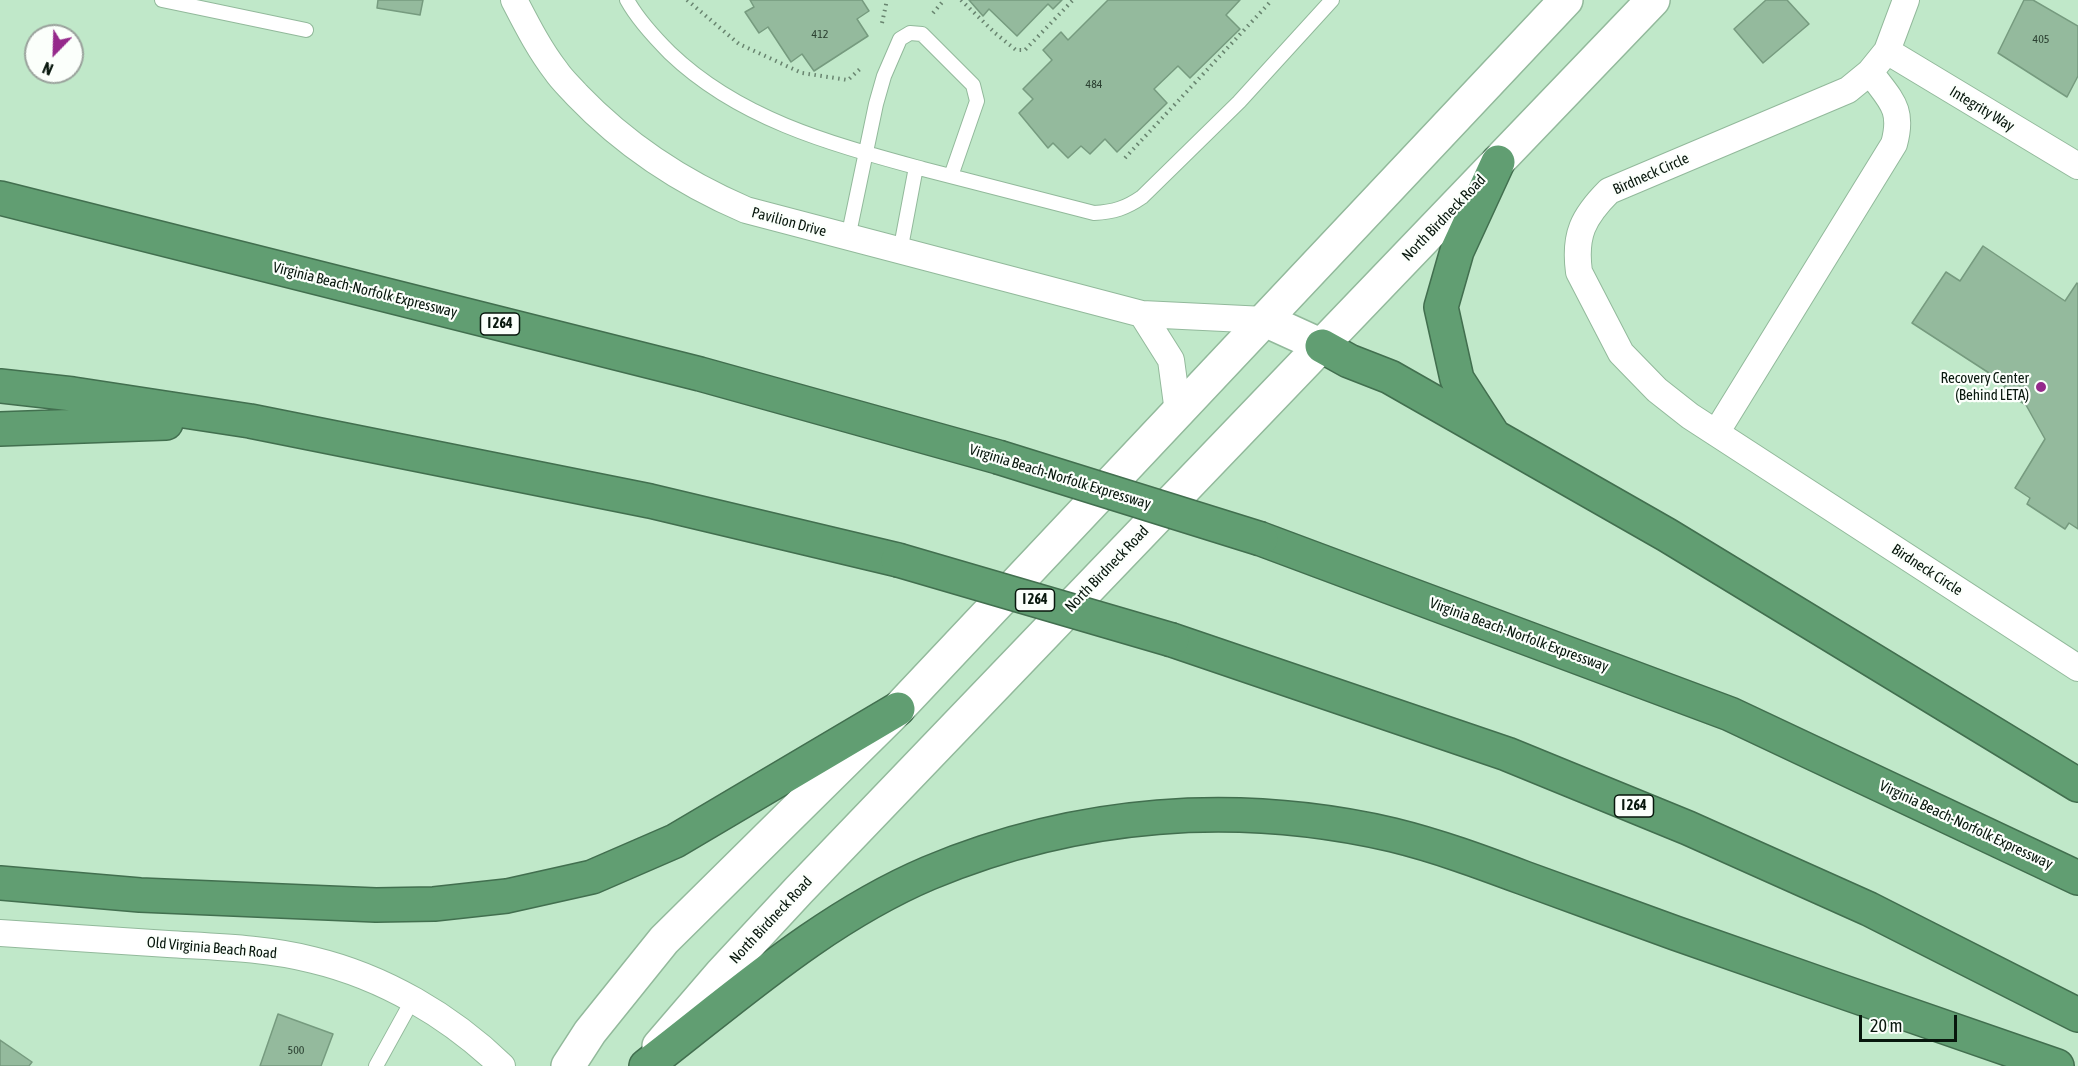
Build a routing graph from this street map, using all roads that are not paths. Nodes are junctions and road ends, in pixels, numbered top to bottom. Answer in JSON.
{"nodes":[{"id":1,"x":162,"y":0,"type":"edge"},
{"id":2,"x":514,"y":0,"type":"edge"},
{"id":3,"x":627,"y":0,"type":"edge"},
{"id":4,"x":1332,"y":0,"type":"edge"},
{"id":5,"x":1566,"y":0,"type":"edge"},
{"id":6,"x":1653,"y":0,"type":"edge"},
{"id":7,"x":1906,"y":0,"type":"edge"},
{"id":8,"x":306,"y":30,"type":"dead end"},
{"id":9,"x":1887,"y":51,"type":"junction"},
{"id":10,"x":1870,"y":72,"type":"junction"},
{"id":11,"x":866,"y":154,"type":"junction"},
{"id":12,"x":1498,"y":162,"type":"junction"},
{"id":13,"x":2078,"y":166,"type":"edge"},
{"id":14,"x":916,"y":167,"type":"junction"},
{"id":15,"x":951,"y":176,"type":"junction"},
{"id":16,"x":0,"y":198,"type":"edge"},
{"id":17,"x":848,"y":238,"type":"junction"},
{"id":18,"x":900,"y":252,"type":"junction"},
{"id":19,"x":1142,"y":314,"type":"junction"},
{"id":20,"x":1265,"y":320,"type":"junction"},
{"id":21,"x":1322,"y":346,"type":"junction"},
{"id":22,"x":0,"y":386,"type":"edge"},
{"id":23,"x":1178,"y":412,"type":"junction"},
{"id":24,"x":250,"y":421,"type":"junction"},
{"id":25,"x":0,"y":429,"type":"edge"},
{"id":26,"x":1716,"y":433,"type":"junction"},
{"id":27,"x":1495,"y":437,"type":"junction"},
{"id":28,"x":2078,"y":668,"type":"edge"},
{"id":29,"x":898,"y":709,"type":"junction"},
{"id":30,"x":2078,"y":785,"type":"edge"},
{"id":31,"x":2078,"y":878,"type":"edge"},
{"id":32,"x":0,"y":883,"type":"edge"},
{"id":33,"x":0,"y":933,"type":"edge"},
{"id":34,"x":413,"y":999,"type":"junction"},
{"id":35,"x":2078,"y":1015,"type":"edge"},
{"id":36,"x":376,"y":1066,"type":"edge"},
{"id":37,"x":502,"y":1066,"type":"edge"},
{"id":38,"x":568,"y":1066,"type":"edge"},
{"id":39,"x":644,"y":1066,"type":"edge"},
{"id":40,"x":2057,"y":1066,"type":"edge"}],
"edges":[{"from":1,"to":8,"type":"lane"},
{"from":2,"to":17,"type":"street","name":"Pavilion Drive"},
{"from":3,"to":11,"type":"lane"},
{"from":4,"to":15,"type":"lane"},
{"from":5,"to":20,"type":"main road"},
{"from":6,"to":12,"type":"main road","name":"North Birdneck Road"},
{"from":7,"to":9,"type":"street","name":"Birdneck Circle"},
{"from":9,"to":10,"type":"street","name":"Birdneck Circle"},
{"from":9,"to":13,"type":"street","name":"Integrity Way"},
{"from":10,"to":26,"type":"street"},
{"from":10,"to":26,"type":"street","name":"Birdneck Circle"},
{"from":11,"to":14,"type":"lane"},
{"from":11,"to":15,"type":"lane"},
{"from":11,"to":17,"type":"lane"},
{"from":12,"to":21,"type":"main road","name":"North Birdneck Road"},
{"from":12,"to":27,"type":"highway"},
{"from":14,"to":15,"type":"lane"},
{"from":14,"to":18,"type":"lane"},
{"from":16,"to":31,"type":"highway","name":"Virginia Beach-Norfolk Expressway","number":"I 264","bridge":true},
{"from":17,"to":18,"type":"street","name":"Pavilion Drive"},
{"from":18,"to":19,"type":"street","name":"Pavilion Drive"},
{"from":19,"to":20,"type":"street","name":"Pavilion Drive"},
{"from":19,"to":23,"type":"street"},
{"from":20,"to":21,"type":"main road","name":"Pavilion Drive"},
{"from":20,"to":23,"type":"main road"},
{"from":21,"to":27,"type":"highway"},
{"from":21,"to":39,"type":"main road","name":"North Birdneck Road"},
{"from":22,"to":24,"type":"highway","number":"I 264"},
{"from":23,"to":29,"type":"main road"},
{"from":24,"to":25,"type":"highway"},
{"from":24,"to":35,"type":"highway","number":"I 264","bridge":true},
{"from":26,"to":28,"type":"street","name":"Birdneck Circle"},
{"from":27,"to":30,"type":"highway"},
{"from":29,"to":32,"type":"highway"},
{"from":29,"to":38,"type":"main road"},
{"from":33,"to":34,"type":"street","name":"Old Virginia Beach Road"},
{"from":34,"to":36,"type":"lane"},
{"from":34,"to":37,"type":"street","name":"Old Virginia Beach Road"},
{"from":39,"to":40,"type":"highway"}]}
